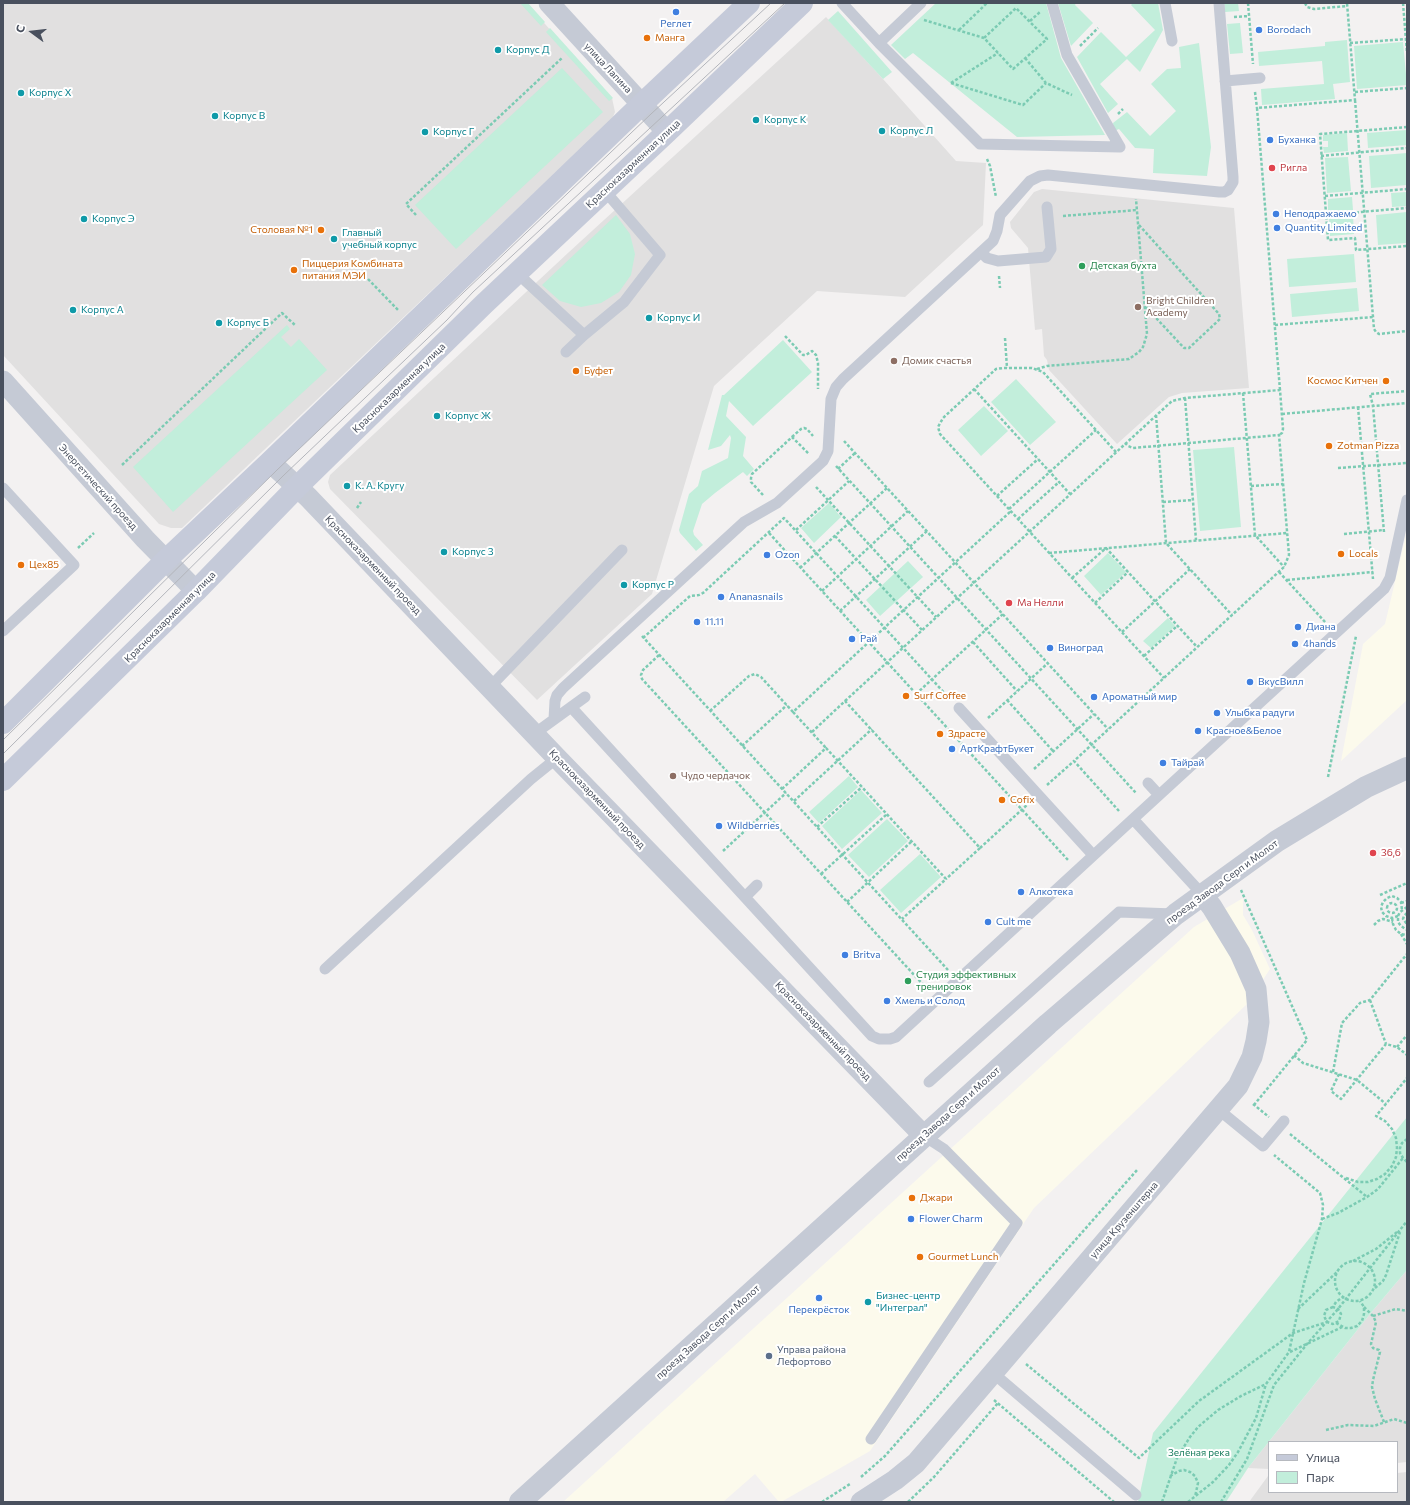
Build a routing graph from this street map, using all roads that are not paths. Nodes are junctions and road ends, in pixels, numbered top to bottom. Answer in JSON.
{"nodes":[{"id":1,"x":549,"y":3,"type":"edge"},
{"id":2,"x":749,"y":3,"type":"edge"},
{"id":3,"x":802,"y":3,"type":"edge"},
{"id":4,"x":842,"y":3,"type":"edge"},
{"id":5,"x":921,"y":3,"type":"edge"},
{"id":6,"x":1052,"y":3,"type":"edge"},
{"id":7,"x":1165,"y":3,"type":"edge"},
{"id":8,"x":1219,"y":3,"type":"edge"},
{"id":9,"x":1172,"y":41,"type":"dead end"},
{"id":10,"x":879,"y":43,"type":"junction"},
{"id":11,"x":1257,"y":78,"type":"road end"},
{"id":12,"x":1225,"y":80,"type":"junction"},
{"id":13,"x":642,"y":104,"type":"junction"},
{"id":14,"x":667,"y":132,"type":"junction"},
{"id":15,"x":605,"y":191,"type":"junction"},
{"id":16,"x":1048,"y":212,"type":"road end"},
{"id":17,"x":981,"y":252,"type":"junction"},
{"id":18,"x":517,"y":273,"type":"junction"},
{"id":19,"x":584,"y":335,"type":"junction"},
{"id":20,"x":566,"y":352,"type":"dead end"},
{"id":21,"x":3,"y":381,"type":"edge"},
{"id":22,"x":270,"y":462,"type":"junction"},
{"id":23,"x":297,"y":487,"type":"junction"},
{"id":24,"x":3,"y":488,"type":"edge"},
{"id":25,"x":1407,"y":500,"type":"edge"},
{"id":26,"x":622,"y":550,"type":"dead end"},
{"id":27,"x":166,"y":560,"type":"junction"},
{"id":28,"x":196,"y":591,"type":"junction"},
{"id":29,"x":3,"y":631,"type":"edge"},
{"id":30,"x":489,"y":688,"type":"junction"},
{"id":31,"x":585,"y":697,"type":"dead end"},
{"id":32,"x":571,"y":707,"type":"junction"},
{"id":33,"x":959,"y":708,"type":"road end"},
{"id":34,"x":554,"y":719,"type":"junction"},
{"id":35,"x":3,"y":723,"type":"edge"},
{"id":36,"x":534,"y":734,"type":"junction"},
{"id":37,"x":557,"y":758,"type":"junction"},
{"id":38,"x":1407,"y":768,"type":"edge"},
{"id":39,"x":3,"y":780,"type":"edge"},
{"id":40,"x":1148,"y":783,"type":"dead end"},
{"id":41,"x":1159,"y":795,"type":"junction"},
{"id":42,"x":1131,"y":820,"type":"junction"},
{"id":43,"x":1093,"y":855,"type":"junction"},
{"id":44,"x":757,"y":885,"type":"dead end"},
{"id":45,"x":1202,"y":894,"type":"junction"},
{"id":46,"x":745,"y":897,"type":"junction"},
{"id":47,"x":1176,"y":914,"type":"junction"},
{"id":48,"x":325,"y":969,"type":"dead end"},
{"id":49,"x":929,"y":1082,"type":"dead end"},
{"id":50,"x":1218,"y":1110,"type":"junction"},
{"id":51,"x":1282,"y":1123,"type":"road end"},
{"id":52,"x":924,"y":1136,"type":"junction"},
{"id":53,"x":987,"y":1380,"type":"junction"},
{"id":54,"x":871,"y":1438,"type":"dead end"},
{"id":55,"x":1136,"y":1495,"type":"dead end"},
{"id":56,"x":520,"y":1502,"type":"edge"},
{"id":57,"x":861,"y":1502,"type":"edge"}],
"edges":[{"from":1,"to":13,"type":"street","name":"улица Лапина"},
{"from":2,"to":13,"type":"main road"},
{"from":3,"to":14,"type":"main road","name":"Красноказарменная улица"},
{"from":4,"to":10,"type":"lane"},
{"from":5,"to":10,"type":"lane"},
{"from":6,"to":10,"type":"lane"},
{"from":7,"to":9,"type":"lane"},
{"from":8,"to":12,"type":"lane"},
{"from":11,"to":12,"type":"lane"},
{"from":12,"to":17,"type":"lane"},
{"from":13,"to":14,"type":"street","name":"улица Лапина"},
{"from":13,"to":22,"type":"main road"},
{"from":14,"to":15,"type":"main road","name":"Красноказарменная улица"},
{"from":15,"to":18,"type":"main road","name":"Красноказарменная улица"},
{"from":15,"to":19,"type":"lane"},
{"from":16,"to":17,"type":"lane"},
{"from":17,"to":34,"type":"lane"},
{"from":18,"to":19,"type":"lane"},
{"from":18,"to":23,"type":"main road","name":"Красноказарменная улица"},
{"from":19,"to":20,"type":"lane"},
{"from":21,"to":27,"type":"street","name":"Энергетический проезд"},
{"from":22,"to":23,"type":"street","name":"Красноказарменный проезд"},
{"from":22,"to":27,"type":"main road"},
{"from":23,"to":28,"type":"main road","name":"Красноказарменная улица"},
{"from":23,"to":30,"type":"street","name":"Красноказарменный проезд"},
{"from":24,"to":29,"type":"lane"},
{"from":25,"to":41,"type":"lane"},
{"from":26,"to":30,"type":"lane"},
{"from":27,"to":28,"type":"street","name":"Энергетический проезд"},
{"from":27,"to":35,"type":"main road"},
{"from":28,"to":39,"type":"main road","name":"Красноказарменная улица"},
{"from":30,"to":36,"type":"street","name":"Красноказарменный проезд"},
{"from":31,"to":32,"type":"lane"},
{"from":32,"to":34,"type":"lane"},
{"from":32,"to":46,"type":"lane"},
{"from":33,"to":43,"type":"lane"},
{"from":34,"to":36,"type":"lane"},
{"from":36,"to":37,"type":"street","name":"Красноказарменный проезд"},
{"from":37,"to":48,"type":"lane"},
{"from":37,"to":52,"type":"street","name":"Красноказарменный проезд"},
{"from":38,"to":45,"type":"street","name":"проезд Завода Серп и Молот"},
{"from":40,"to":41,"type":"lane"},
{"from":41,"to":42,"type":"lane"},
{"from":42,"to":43,"type":"lane"},
{"from":42,"to":45,"type":"lane"},
{"from":43,"to":46,"type":"lane"},
{"from":44,"to":46,"type":"lane"},
{"from":45,"to":47,"type":"street","name":"проезд Завода Серп и Молот"},
{"from":45,"to":50,"type":"street","name":"улица Крузенштерна"},
{"from":47,"to":49,"type":"lane"},
{"from":47,"to":52,"type":"street","name":"проезд Завода Серп и Молот"},
{"from":50,"to":51,"type":"lane"},
{"from":50,"to":53,"type":"street","name":"улица Крузенштерна"},
{"from":52,"to":54,"type":"lane"},
{"from":52,"to":56,"type":"street","name":"проезд Завода Серп и Молот"},
{"from":53,"to":55,"type":"lane"},
{"from":53,"to":57,"type":"street","name":"улица Крузенштерна"}]}
